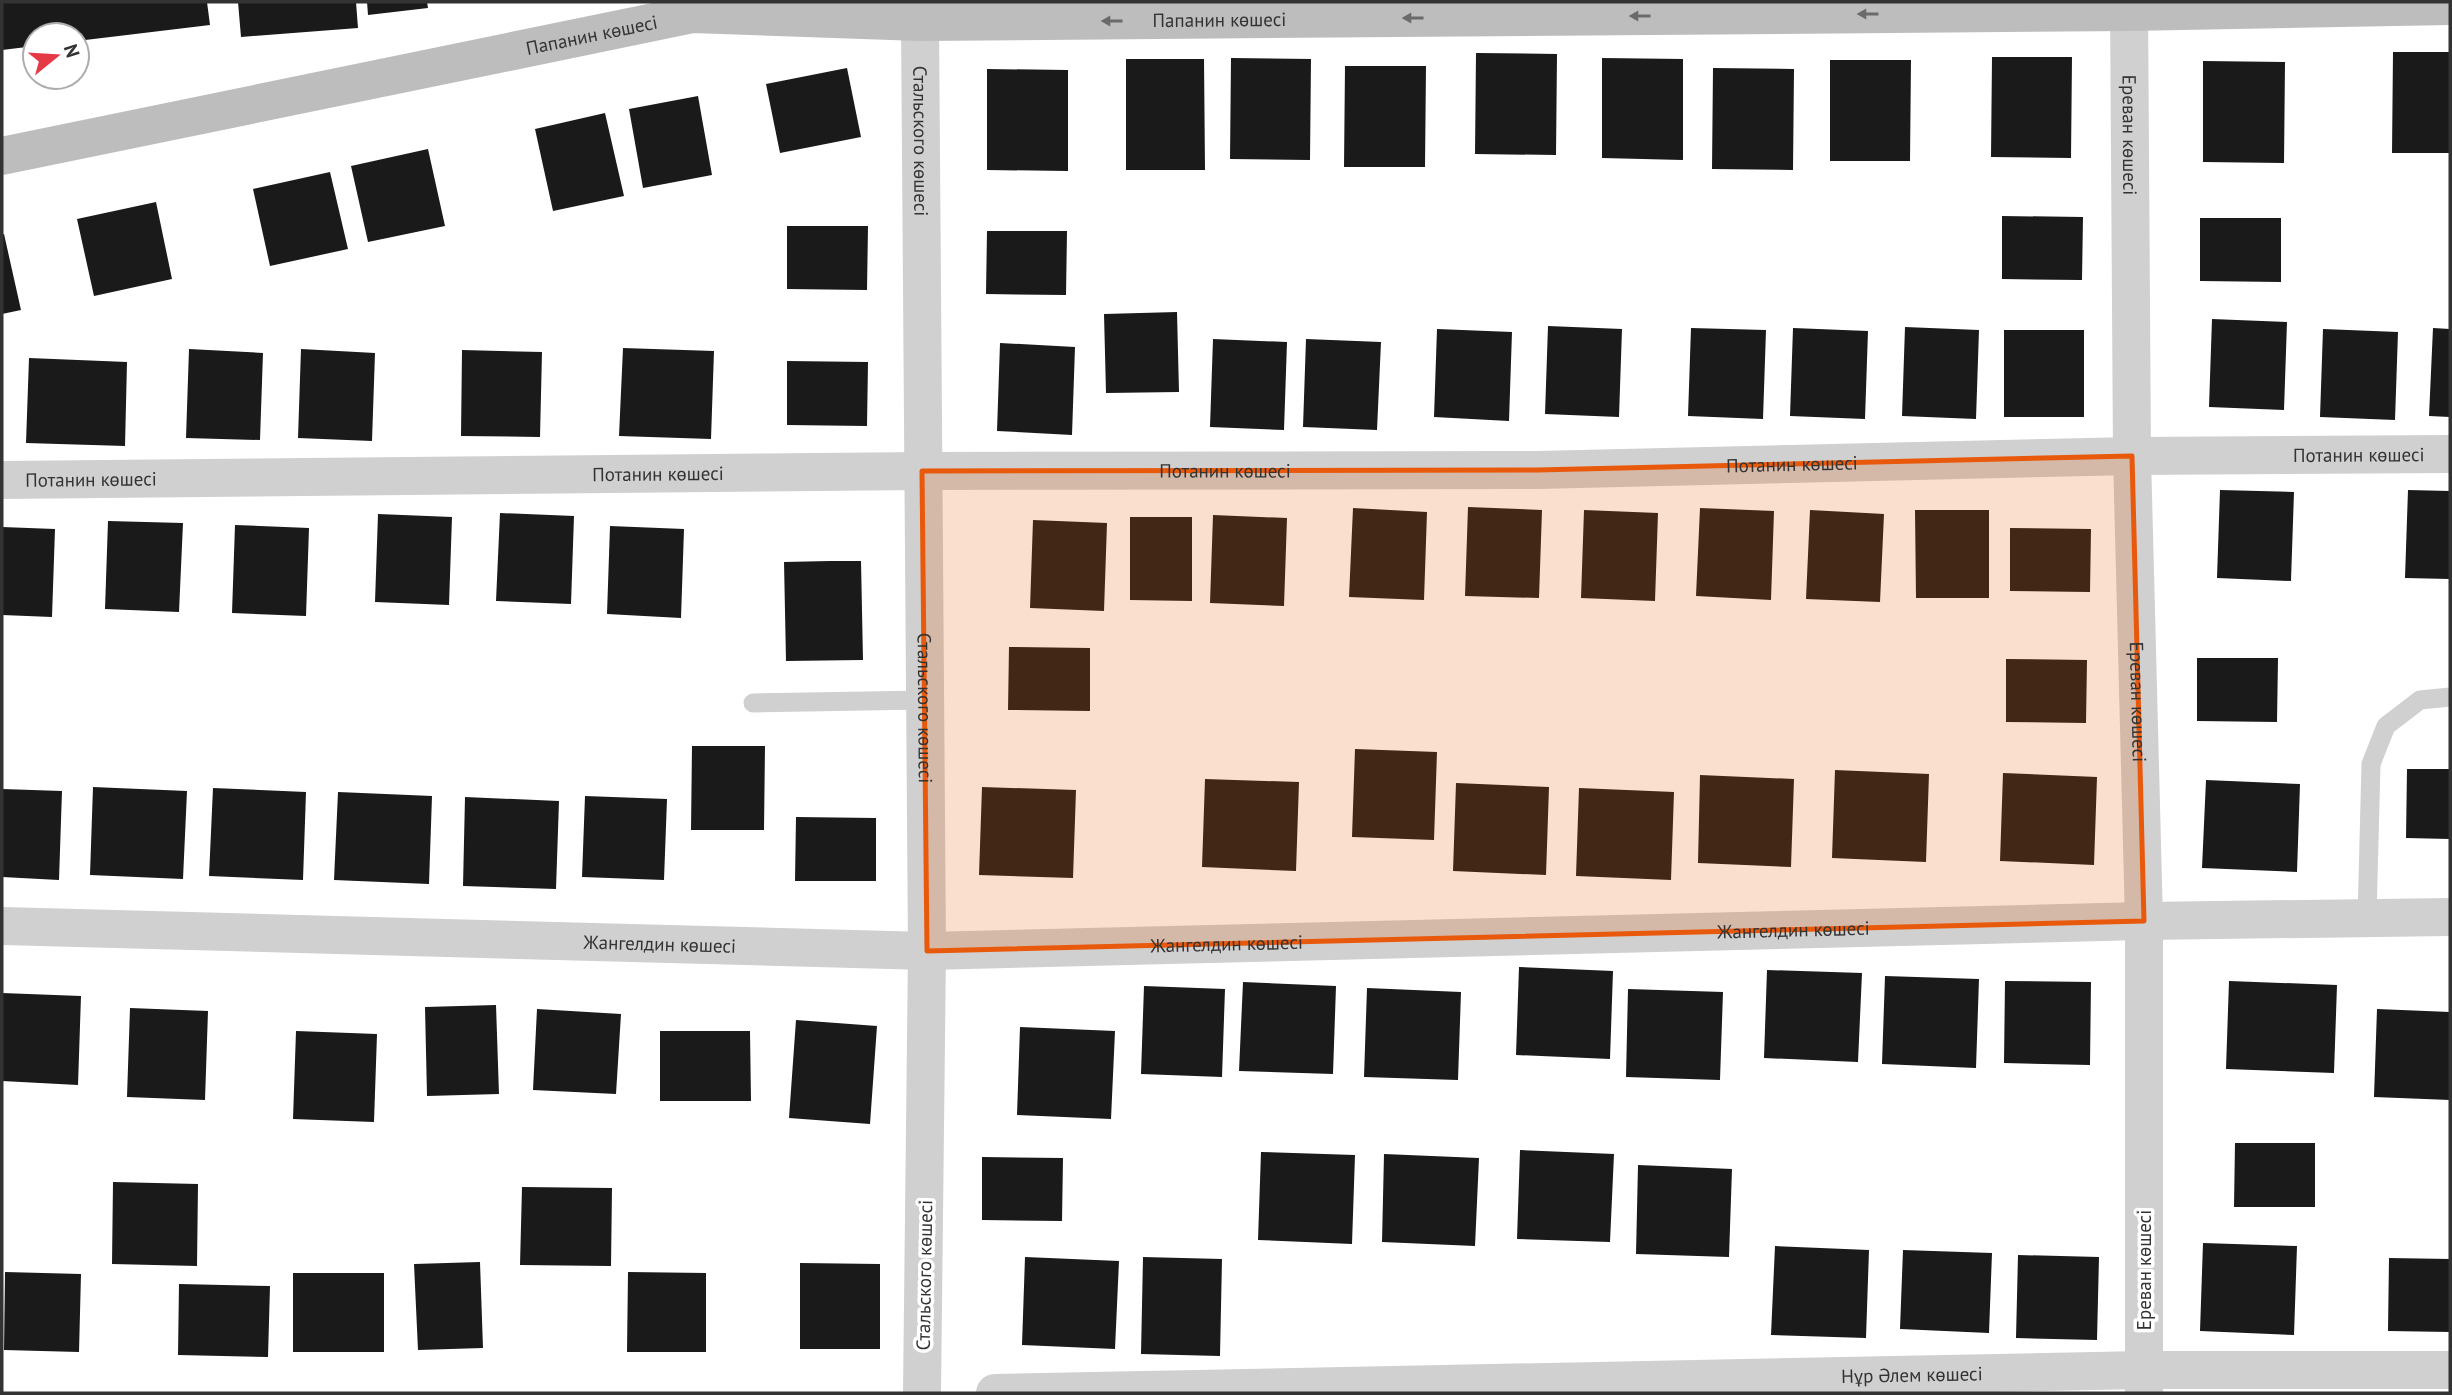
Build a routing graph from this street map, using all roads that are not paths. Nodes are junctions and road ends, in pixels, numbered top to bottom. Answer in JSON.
{"nodes":[{"id":1,"x":2450,"y":6,"type":"edge"},
{"id":2,"x":2129,"y":7,"type":"edge"},
{"id":3,"x":694,"y":8,"type":"edge"},
{"id":4,"x":920,"y":22,"type":"junction"},
{"id":5,"x":2,"y":156,"type":"edge"},
{"id":6,"x":2450,"y":454,"type":"edge"},
{"id":7,"x":2132,"y":456,"type":"junction"},
{"id":8,"x":922,"y":471,"type":"junction"},
{"id":9,"x":2,"y":480,"type":"edge"},
{"id":10,"x":2450,"y":697,"type":"edge"},
{"id":11,"x":925,"y":700,"type":"junction"},
{"id":12,"x":753,"y":703,"type":"dead end"},
{"id":13,"x":2450,"y":917,"type":"edge"},
{"id":14,"x":2367,"y":918,"type":"junction"},
{"id":15,"x":2144,"y":921,"type":"junction"},
{"id":16,"x":2,"y":926,"type":"edge"},
{"id":17,"x":927,"y":951,"type":"junction"},
{"id":18,"x":2450,"y":1370,"type":"edge"},
{"id":19,"x":2143,"y":1381,"type":"edge"},
{"id":20,"x":922,"y":1393,"type":"edge"},
{"id":21,"x":995,"y":1393,"type":"edge"}],
"edges":[{"from":1,"to":2,"type":"main road","name":"Папанин көшесі"},
{"from":2,"to":4,"type":"main road","name":"Папанин көшесі","one_way":true},
{"from":2,"to":7,"type":"street","name":"Ереван көшесі"},
{"from":3,"to":4,"type":"main road","name":"Папанин көшесі"},
{"from":3,"to":5,"type":"main road","name":"Папанин көшесі"},
{"from":4,"to":8,"type":"street","name":"Стальского көшесі"},
{"from":6,"to":7,"type":"street","name":"Потанин көшесі"},
{"from":7,"to":8,"type":"street","name":"Потанин көшесі"},
{"from":7,"to":15,"type":"street","name":"Ереван көшесі"},
{"from":8,"to":9,"type":"street","name":"Потанин көшесі"},
{"from":8,"to":11,"type":"street","name":"Стальского көшесі"},
{"from":10,"to":14,"type":"lane"},
{"from":11,"to":12,"type":"lane"},
{"from":11,"to":17,"type":"street","name":"Стальского көшесі"},
{"from":13,"to":14,"type":"street","name":"Жангелдин көшесі"},
{"from":14,"to":15,"type":"street","name":"Жангелдин көшесі"},
{"from":15,"to":17,"type":"street","name":"Жангелдин көшесі"},
{"from":15,"to":19,"type":"street","name":"Ереван көшесі"},
{"from":16,"to":17,"type":"street","name":"Жангелдин көшесі"},
{"from":17,"to":20,"type":"street","name":"Стальского көшесі"},
{"from":18,"to":19,"type":"street","name":"Нұр Әлем көшесі"},
{"from":19,"to":21,"type":"street","name":"Нұр Әлем көшесі"}]}
